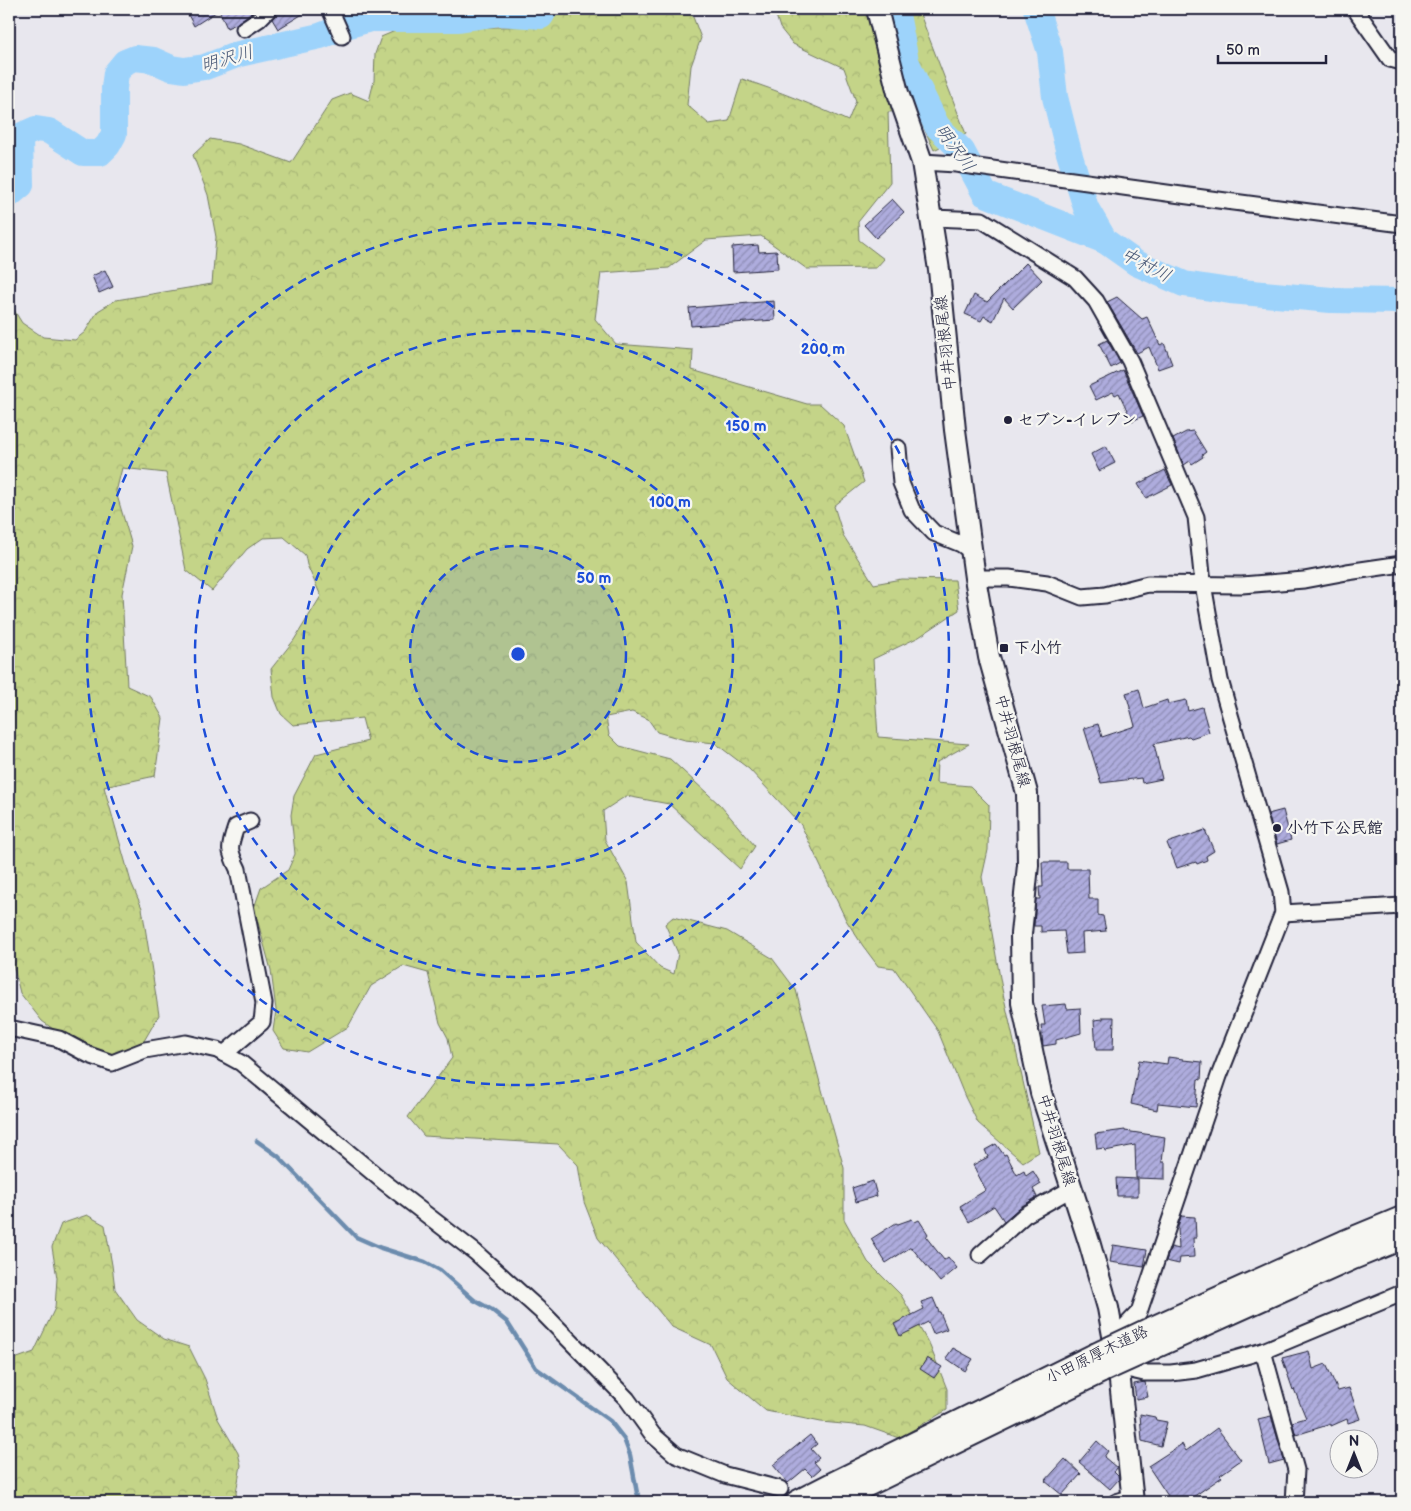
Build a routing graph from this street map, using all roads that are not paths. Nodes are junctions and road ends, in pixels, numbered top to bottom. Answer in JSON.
{"nodes":[{"id":1,"x":269,"y":9,"type":"edge"},
{"id":2,"x":330,"y":9,"type":"edge"},
{"id":3,"x":877,"y":9,"type":"edge"},
{"id":4,"x":1355,"y":9,"type":"edge"},
{"id":5,"x":244,"y":29,"type":"dead end"},
{"id":6,"x":342,"y":36,"type":"dead end"},
{"id":7,"x":1402,"y":62,"type":"edge"},
{"id":8,"x":922,"y":162,"type":"junction"},
{"id":9,"x":932,"y":218,"type":"junction"},
{"id":10,"x":1402,"y":224,"type":"edge"},
{"id":11,"x":898,"y":448,"type":"dead end"},
{"id":12,"x":971,"y":551,"type":"junction"},
{"id":13,"x":1402,"y":564,"type":"edge"},
{"id":14,"x":974,"y":578,"type":"junction"},
{"id":15,"x":1203,"y":584,"type":"junction"},
{"id":16,"x":250,"y":821,"type":"dead end"},
{"id":17,"x":1402,"y":906,"type":"edge"},
{"id":18,"x":1284,"y":913,"type":"junction"},
{"id":19,"x":9,"y":1028,"type":"edge"},
{"id":20,"x":224,"y":1054,"type":"junction"},
{"id":21,"x":1071,"y":1189,"type":"junction"},
{"id":22,"x":1402,"y":1218,"type":"edge"},
{"id":23,"x":1402,"y":1238,"type":"edge"},
{"id":24,"x":980,"y":1255,"type":"dead end"},
{"id":25,"x":1402,"y":1293,"type":"edge"},
{"id":26,"x":1114,"y":1338,"type":"junction"},
{"id":27,"x":1151,"y":1338,"type":"junction"},
{"id":28,"x":1263,"y":1351,"type":"junction"},
{"id":29,"x":1105,"y":1363,"type":"junction"},
{"id":30,"x":788,"y":1496,"type":"edge"},
{"id":31,"x":1127,"y":1501,"type":"edge"},
{"id":32,"x":832,"y":1502,"type":"edge"},
{"id":33,"x":1294,"y":1502,"type":"edge"}],
"edges":[{"from":1,"to":5,"type":"street"},
{"from":2,"to":6,"type":"street"},
{"from":3,"to":8,"type":"main road","name":"中井羽根尾線"},
{"from":4,"to":7,"type":"street"},
{"from":8,"to":9,"type":"main road","name":"中井羽根尾線"},
{"from":8,"to":10,"type":"street"},
{"from":9,"to":12,"type":"main road","name":"中井羽根尾線"},
{"from":9,"to":15,"type":"street"},
{"from":11,"to":12,"type":"street"},
{"from":12,"to":14,"type":"main road","name":"中井羽根尾線"},
{"from":13,"to":15,"type":"street"},
{"from":14,"to":15,"type":"street"},
{"from":14,"to":21,"type":"main road","name":"中井羽根尾線"},
{"from":15,"to":18,"type":"street"},
{"from":16,"to":20,"type":"street"},
{"from":17,"to":18,"type":"street"},
{"from":18,"to":26,"type":"street"},
{"from":19,"to":20,"type":"street"},
{"from":20,"to":30,"type":"street"},
{"from":21,"to":24,"type":"street"},
{"from":21,"to":26,"type":"main road","name":"中井羽根尾線"},
{"from":22,"to":27,"type":"highway","name":"小田原厚木道路"},
{"from":23,"to":27,"type":"highway","name":"小田原厚木道路"},
{"from":25,"to":28,"type":"street"},
{"from":26,"to":29,"type":"main road","name":"中井羽根尾線"},
{"from":27,"to":29,"type":"highway","name":"小田原厚木道路","bridge":true},
{"from":28,"to":29,"type":"street"},
{"from":28,"to":33,"type":"street"},
{"from":29,"to":30,"type":"highway","name":"小田原厚木道路"},
{"from":29,"to":31,"type":"main road","name":"中井羽根尾線"},
{"from":29,"to":32,"type":"highway","name":"小田原厚木道路"}]}
